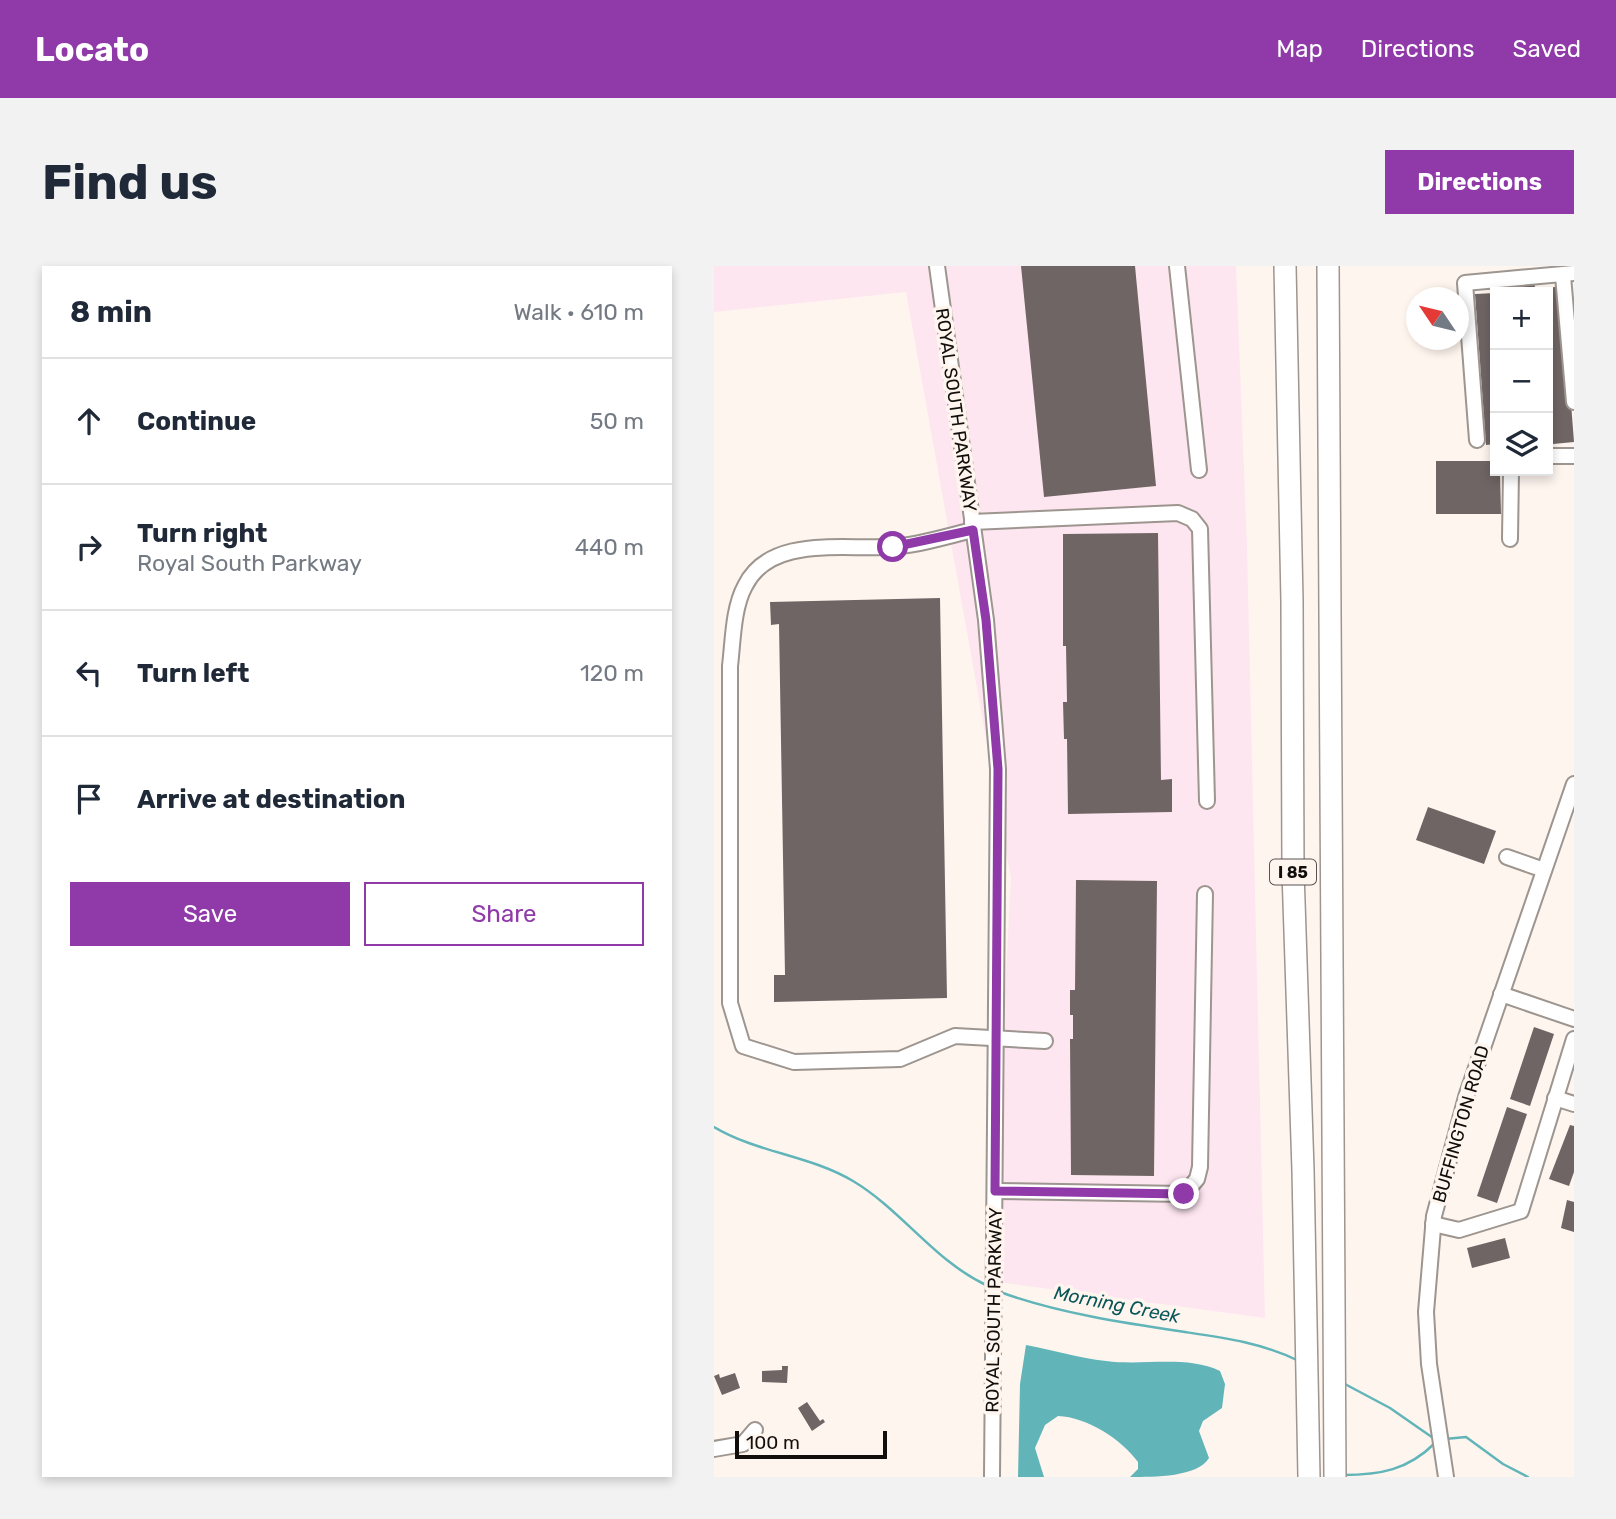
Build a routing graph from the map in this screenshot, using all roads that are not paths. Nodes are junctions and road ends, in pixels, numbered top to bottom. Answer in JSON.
{"nodes":[{"id":1,"x":937,"y":266,"type":"edge"},
{"id":2,"x":1177,"y":266,"type":"edge"},
{"id":3,"x":1286,"y":266,"type":"edge"},
{"id":4,"x":1328,"y":266,"type":"edge"},
{"id":5,"x":1568,"y":274,"type":"edge"},
{"id":6,"x":1574,"y":402,"type":"edge"},
{"id":7,"x":1477,"y":440,"type":"dead end"},
{"id":8,"x":1553,"y":456,"type":"edge"},
{"id":9,"x":1574,"y":456,"type":"edge"},
{"id":10,"x":1199,"y":470,"type":"dead end"},
{"id":11,"x":1511,"y":476,"type":"edge"},
{"id":12,"x":972,"y":526,"type":"junction"},
{"id":13,"x":1510,"y":539,"type":"dead end"},
{"id":14,"x":1574,"y":785,"type":"edge"},
{"id":15,"x":1207,"y":801,"type":"dead end"},
{"id":16,"x":1507,"y":857,"type":"dead end"},
{"id":17,"x":1544,"y":870,"type":"junction"},
{"id":18,"x":1205,"y":894,"type":"dead end"},
{"id":19,"x":1501,"y":994,"type":"junction"},
{"id":20,"x":1574,"y":1019,"type":"edge"},
{"id":21,"x":997,"y":1037,"type":"junction"},
{"id":22,"x":1574,"y":1039,"type":"edge"},
{"id":23,"x":1045,"y":1041,"type":"dead end"},
{"id":24,"x":1555,"y":1098,"type":"junction"},
{"id":25,"x":1574,"y":1104,"type":"edge"},
{"id":26,"x":995,"y":1191,"type":"junction"},
{"id":27,"x":1433,"y":1224,"type":"junction"},
{"id":28,"x":755,"y":1430,"type":"dead end"},
{"id":29,"x":714,"y":1449,"type":"edge"},
{"id":30,"x":992,"y":1477,"type":"edge"},
{"id":31,"x":1309,"y":1477,"type":"edge"},
{"id":32,"x":1335,"y":1477,"type":"edge"},
{"id":33,"x":1446,"y":1477,"type":"edge"}],
"edges":[{"from":1,"to":12,"type":"street","name":"ROYAL SOUTH PARKWAY"},
{"from":2,"to":10,"type":"street"},
{"from":3,"to":31,"type":"highway","number":"I 85"},
{"from":4,"to":32,"type":"highway","number":"I 85"},
{"from":5,"to":6,"type":"street"},
{"from":5,"to":7,"type":"street"},
{"from":8,"to":9,"type":"street"},
{"from":11,"to":13,"type":"street"},
{"from":12,"to":15,"type":"street"},
{"from":12,"to":21,"type":"street","name":"ROYAL SOUTH PARKWAY"},
{"from":12,"to":21,"type":"street"},
{"from":14,"to":17,"type":"street","name":"BUFFINGTON ROAD"},
{"from":16,"to":17,"type":"street"},
{"from":17,"to":19,"type":"street","name":"BUFFINGTON ROAD"},
{"from":18,"to":26,"type":"street"},
{"from":19,"to":20,"type":"street"},
{"from":19,"to":27,"type":"street","name":"BUFFINGTON ROAD"},
{"from":21,"to":23,"type":"street"},
{"from":21,"to":26,"type":"street","name":"ROYAL SOUTH PARKWAY"},
{"from":22,"to":24,"type":"street"},
{"from":24,"to":25,"type":"street"},
{"from":24,"to":27,"type":"street"},
{"from":26,"to":30,"type":"street","name":"ROYAL SOUTH PARKWAY"},
{"from":27,"to":33,"type":"street","name":"BUFFINGTON ROAD"},
{"from":28,"to":29,"type":"street"}]}
